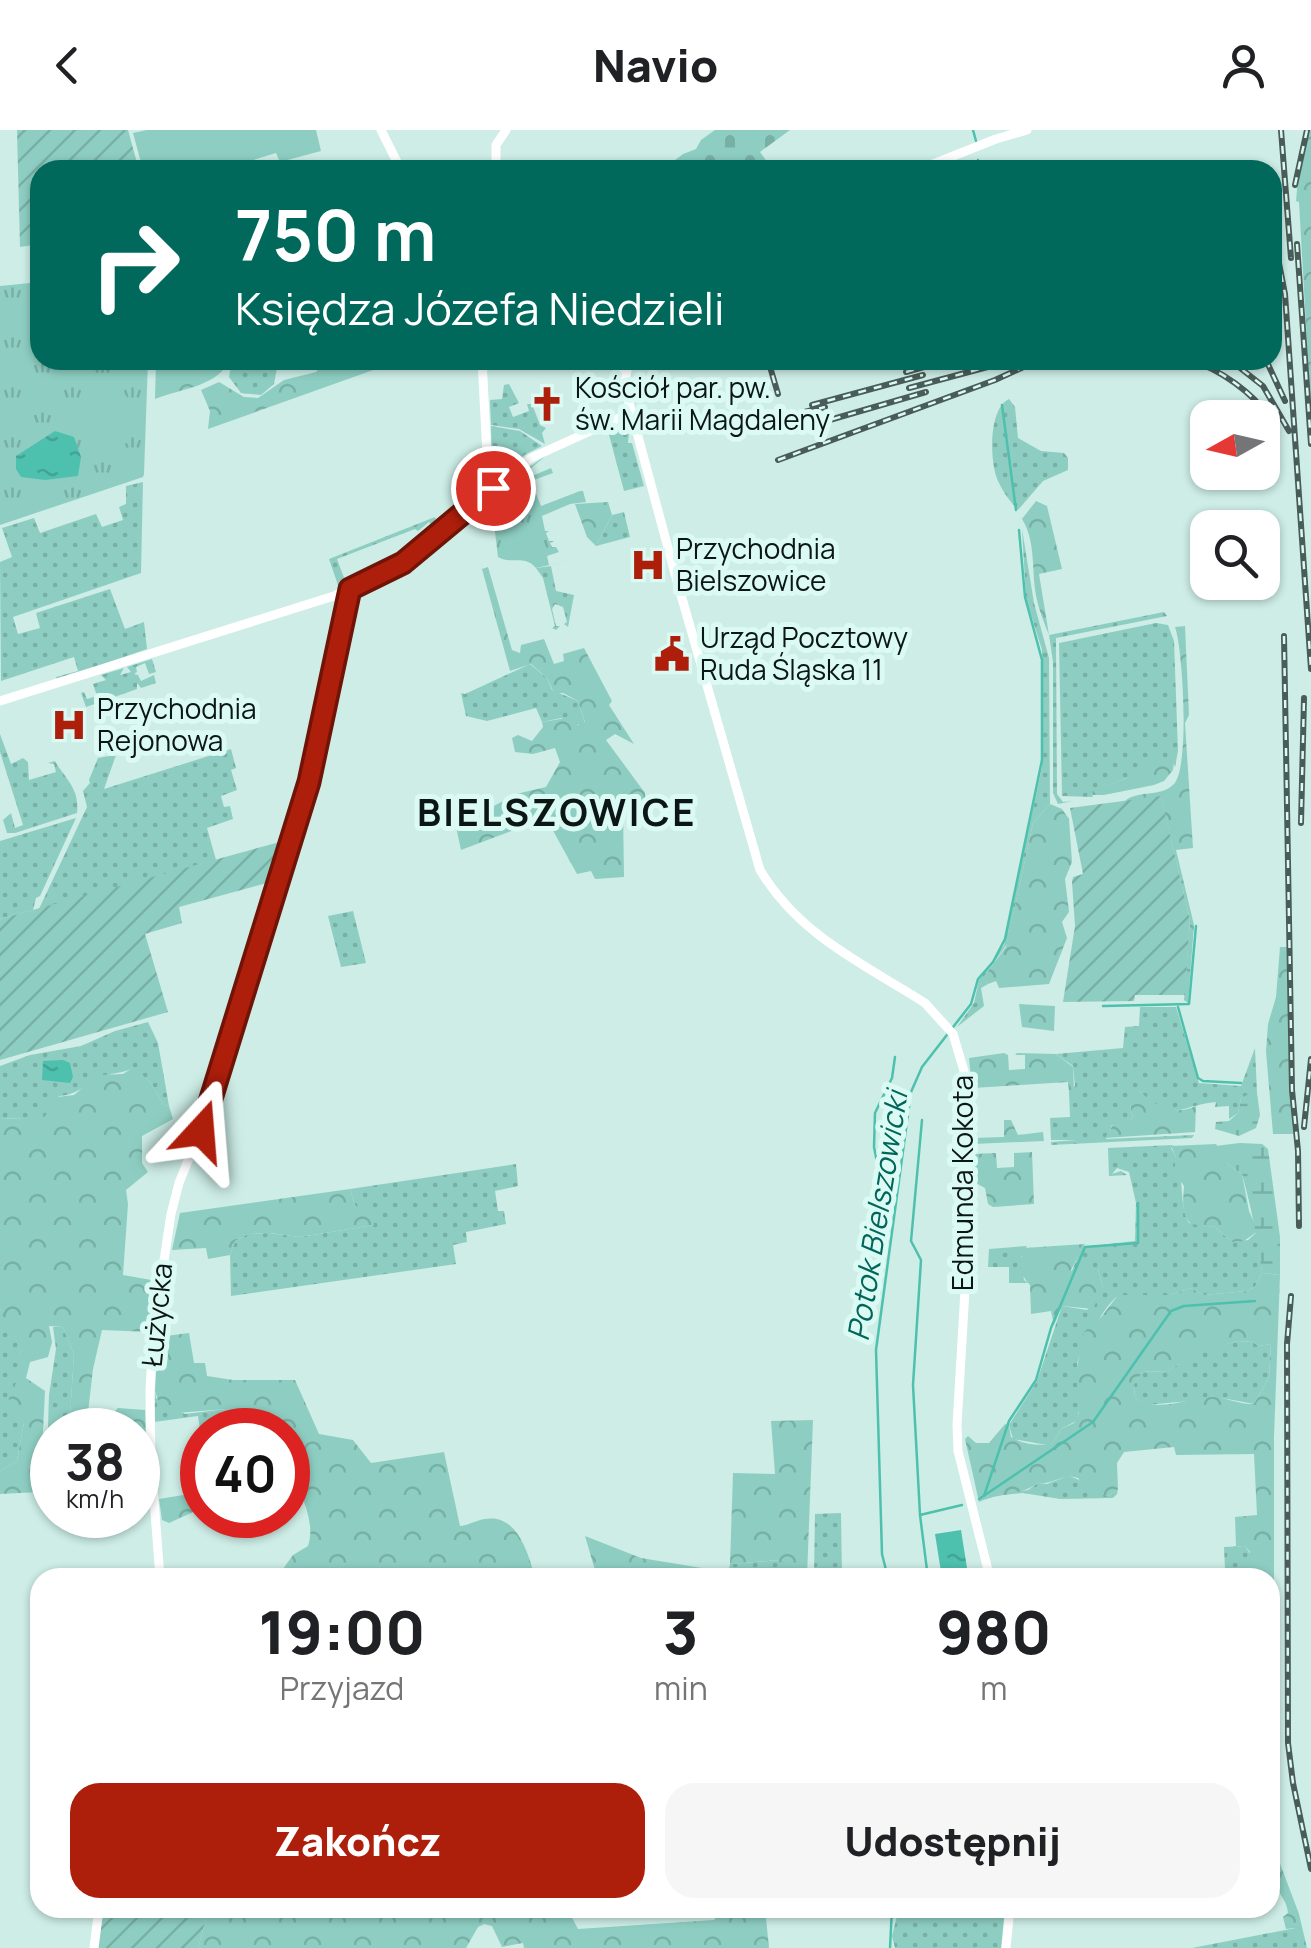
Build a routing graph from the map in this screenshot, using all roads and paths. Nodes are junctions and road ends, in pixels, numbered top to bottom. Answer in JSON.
{"nodes":[{"id":1,"x":382,"y":130,"type":"edge"},
{"id":2,"x":506,"y":130,"type":"edge"},
{"id":3,"x":1027,"y":130,"type":"edge"},
{"id":4,"x":397,"y":160,"type":"edge"},
{"id":5,"x":496,"y":160,"type":"edge"},
{"id":6,"x":943,"y":160,"type":"edge"},
{"id":7,"x":483,"y":370,"type":"edge"},
{"id":8,"x":622,"y":370,"type":"edge"},
{"id":9,"x":632,"y":412,"type":"junction"},
{"id":10,"x":615,"y":419,"type":"junction"},
{"id":11,"x":636,"y":428,"type":"junction"},
{"id":12,"x":493,"y":488,"type":"junction"},
{"id":13,"x":350,"y":589,"type":"junction"},
{"id":14,"x":0,"y":701,"type":"edge"},
{"id":15,"x":159,"y":1568,"type":"edge"},
{"id":16,"x":987,"y":1568,"type":"edge"},
{"id":17,"x":98,"y":1918,"type":"edge"},
{"id":18,"x":1009,"y":1918,"type":"edge"},
{"id":19,"x":94,"y":1948,"type":"edge"},
{"id":20,"x":1006,"y":1948,"type":"edge"}],
"edges":[{"from":1,"to":4,"type":"street"},
{"from":2,"to":5,"type":"street"},
{"from":3,"to":6,"type":"street"},
{"from":7,"to":12,"type":"street"},
{"from":8,"to":9,"type":"street","name":"Edmunda Kokota"},
{"from":9,"to":10,"type":"street"},
{"from":9,"to":11,"type":"street","name":"Edmunda Kokota"},
{"from":10,"to":11,"type":"street"},
{"from":10,"to":12,"type":"street"},
{"from":11,"to":16,"type":"street","name":"Edmunda Kokota"},
{"from":12,"to":13,"type":"street"},
{"from":13,"to":14,"type":"street"},
{"from":13,"to":15,"type":"street","name":"Łużycka"},
{"from":17,"to":19,"type":"street"},
{"from":18,"to":20,"type":"street"}]}
